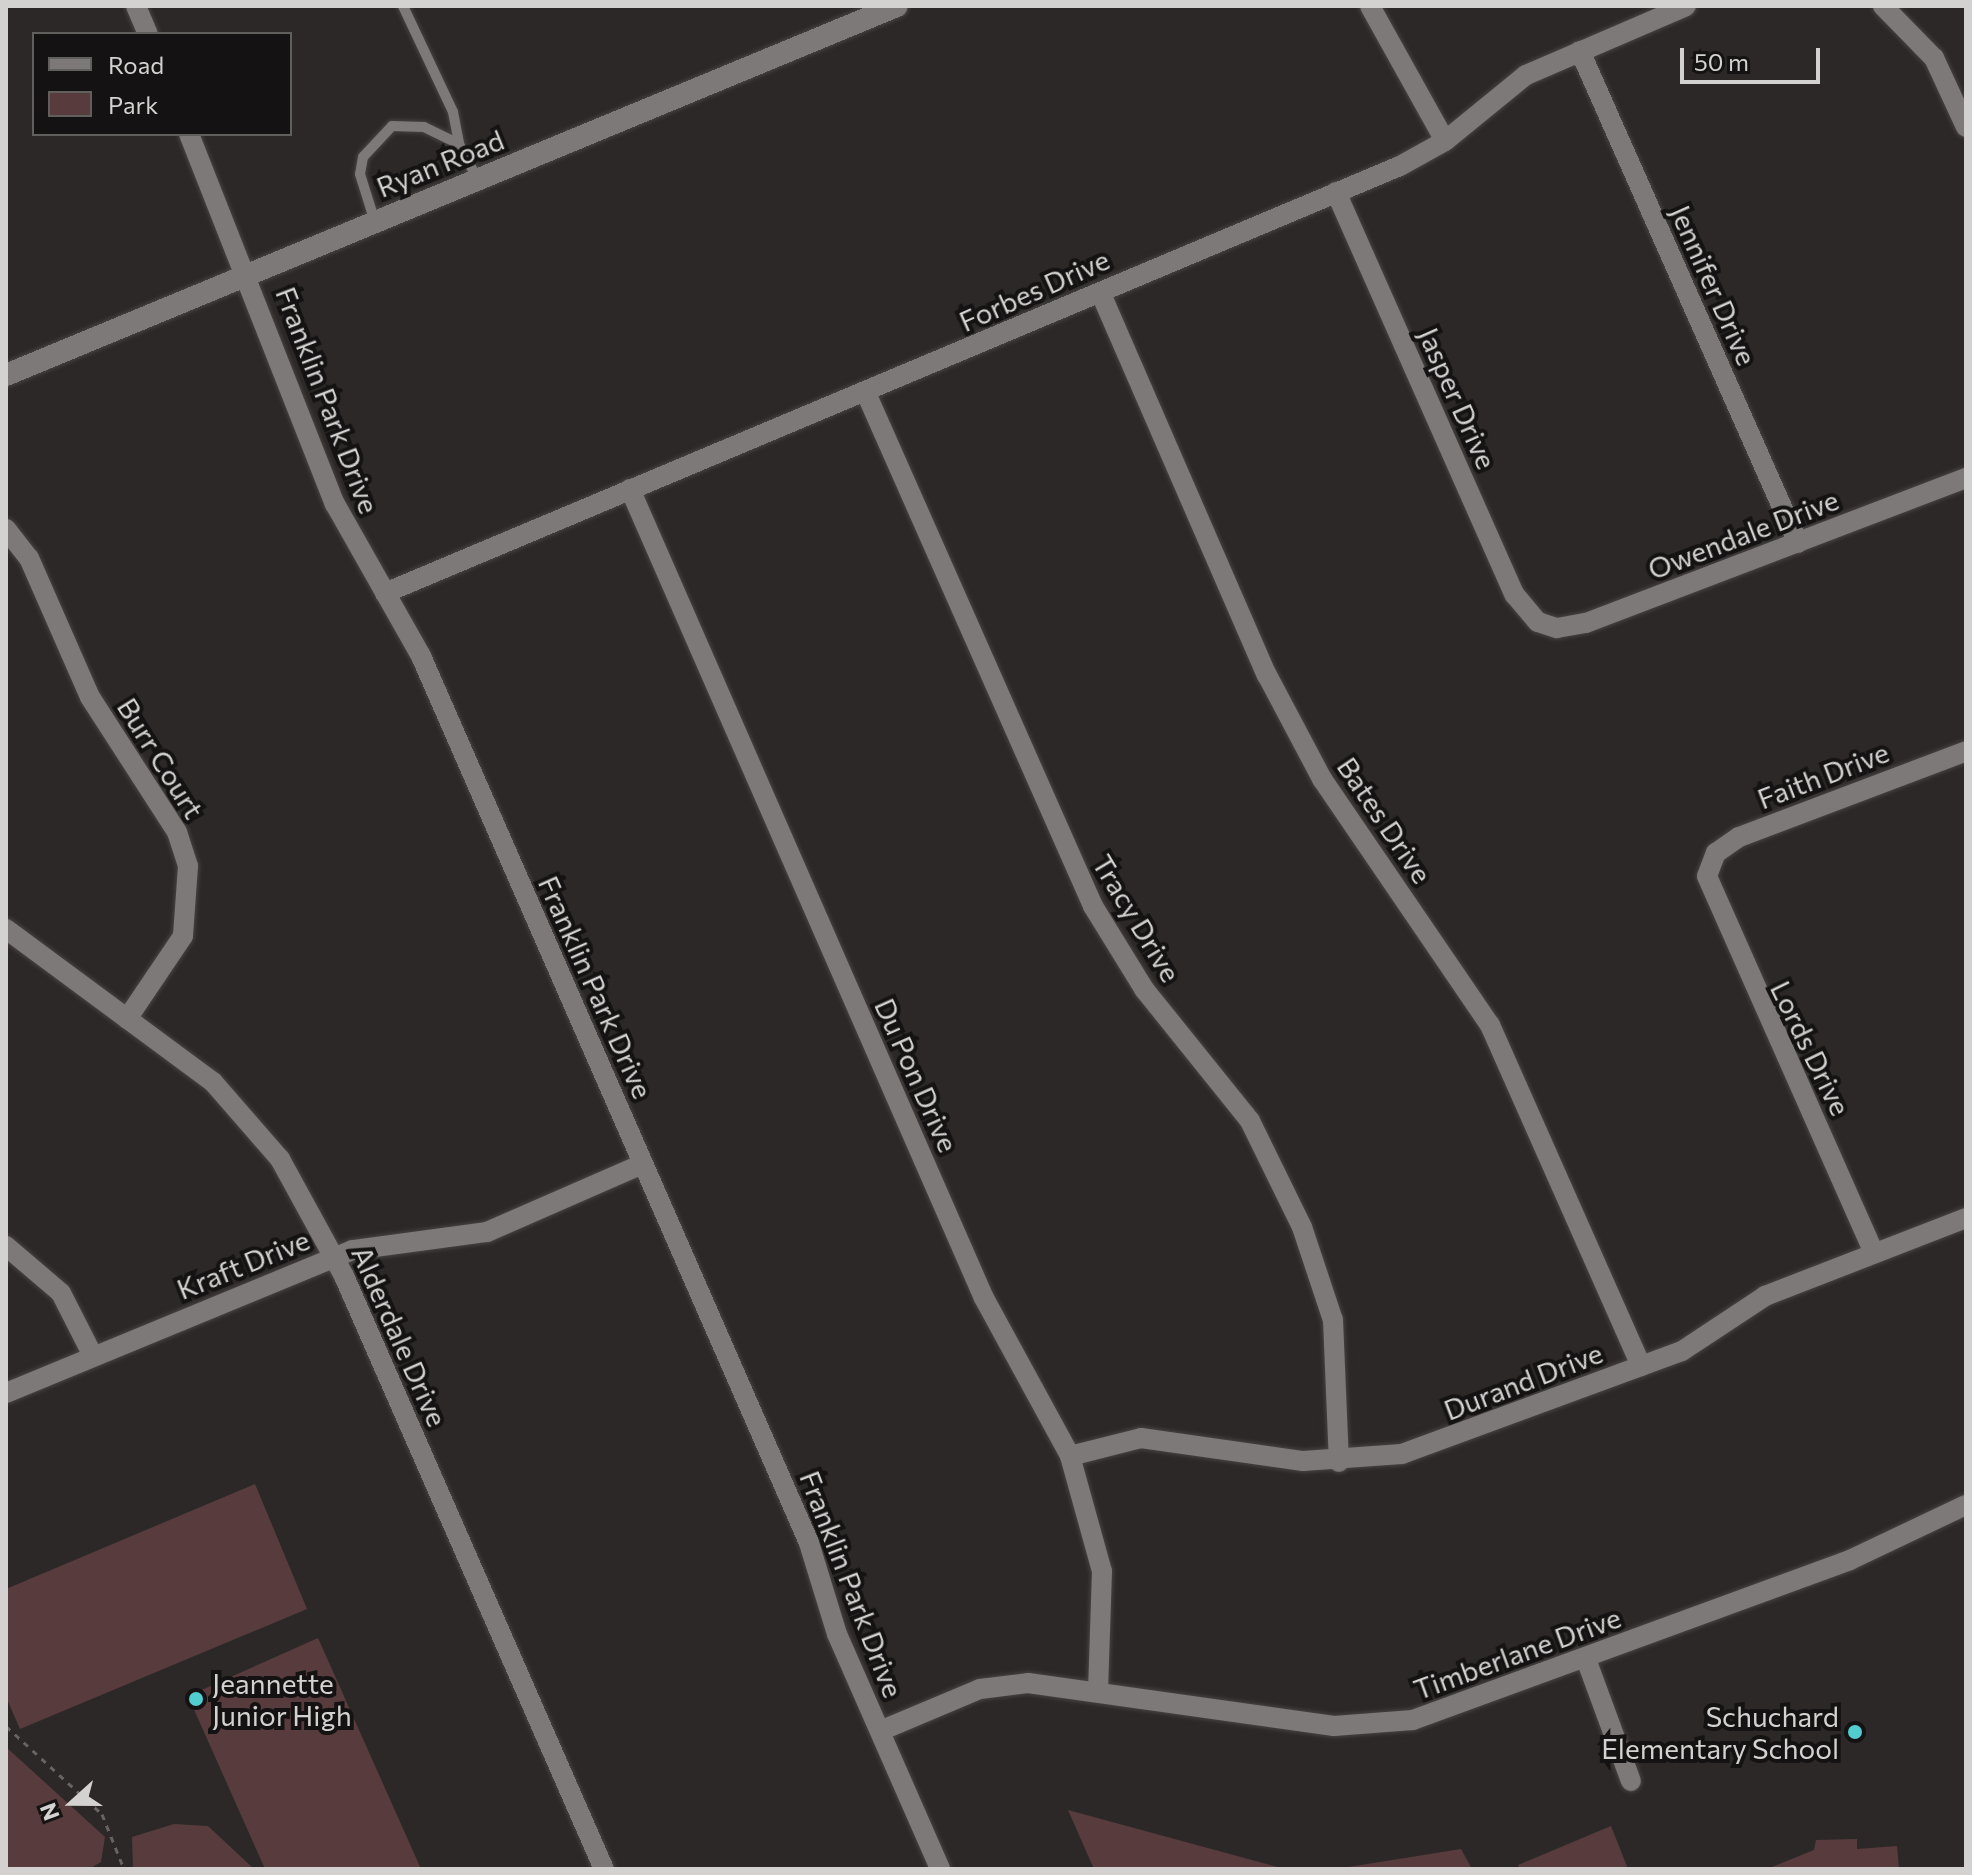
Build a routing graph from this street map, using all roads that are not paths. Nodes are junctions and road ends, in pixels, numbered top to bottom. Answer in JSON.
{"nodes":[{"id":1,"x":136,"y":6,"type":"edge"},
{"id":2,"x":403,"y":6,"type":"edge"},
{"id":3,"x":897,"y":6,"type":"edge"},
{"id":4,"x":1370,"y":6,"type":"edge"},
{"id":5,"x":1686,"y":6,"type":"edge"},
{"id":6,"x":1883,"y":6,"type":"edge"},
{"id":7,"x":147,"y":32,"type":"edge"},
{"id":8,"x":1580,"y":51,"type":"junction"},
{"id":9,"x":1966,"y":127,"type":"edge"},
{"id":10,"x":190,"y":136,"type":"edge"},
{"id":11,"x":1445,"y":141,"type":"junction"},
{"id":12,"x":459,"y":144,"type":"junction"},
{"id":13,"x":478,"y":180,"type":"junction"},
{"id":14,"x":1336,"y":192,"type":"junction"},
{"id":15,"x":375,"y":222,"type":"junction"},
{"id":16,"x":248,"y":273,"type":"junction"},
{"id":17,"x":1101,"y":294,"type":"junction"},
{"id":18,"x":6,"y":375,"type":"edge"},
{"id":19,"x":866,"y":393,"type":"junction"},
{"id":20,"x":1966,"y":478,"type":"edge"},
{"id":21,"x":630,"y":489,"type":"junction"},
{"id":22,"x":6,"y":529,"type":"edge"},
{"id":23,"x":1798,"y":543,"type":"junction"},
{"id":24,"x":385,"y":593,"type":"junction"},
{"id":25,"x":1538,"y":622,"type":"joint"},
{"id":26,"x":1966,"y":751,"type":"edge"},
{"id":27,"x":1709,"y":864,"type":"joint"},
{"id":28,"x":6,"y":929,"type":"edge"},
{"id":29,"x":127,"y":1019,"type":"junction"},
{"id":30,"x":643,"y":1164,"type":"junction"},
{"id":31,"x":1966,"y":1218,"type":"edge"},
{"id":32,"x":6,"y":1246,"type":"edge"},
{"id":33,"x":1874,"y":1253,"type":"junction"},
{"id":34,"x":334,"y":1257,"type":"junction"},
{"id":35,"x":93,"y":1356,"type":"junction"},
{"id":36,"x":1641,"y":1366,"type":"junction"},
{"id":37,"x":6,"y":1393,"type":"edge"},
{"id":38,"x":1070,"y":1456,"type":"junction"},
{"id":39,"x":1339,"y":1462,"type":"junction"},
{"id":40,"x":1966,"y":1505,"type":"edge"},
{"id":41,"x":1586,"y":1659,"type":"junction"},
{"id":42,"x":1098,"y":1691,"type":"junction"},
{"id":43,"x":880,"y":1731,"type":"junction"},
{"id":44,"x":1631,"y":1781,"type":"dead end"},
{"id":45,"x":604,"y":1869,"type":"edge"},
{"id":46,"x":940,"y":1869,"type":"edge"}],
"edges":[{"from":1,"to":7,"type":"street"},
{"from":2,"to":12,"type":"lane"},
{"from":3,"to":13,"type":"main road","name":"Ryan Road"},
{"from":4,"to":11,"type":"street"},
{"from":5,"to":8,"type":"street","name":"Forbes Drive"},
{"from":6,"to":9,"type":"street"},
{"from":8,"to":11,"type":"street","name":"Forbes Drive"},
{"from":8,"to":23,"type":"street","name":"Jennifer Drive"},
{"from":10,"to":16,"type":"street","name":"Franklin Park Drive"},
{"from":11,"to":14,"type":"street","name":"Forbes Drive"},
{"from":12,"to":13,"type":"lane"},
{"from":12,"to":15,"type":"lane"},
{"from":13,"to":15,"type":"main road","name":"Ryan Road"},
{"from":14,"to":17,"type":"street","name":"Forbes Drive"},
{"from":14,"to":25,"type":"street","name":"Jasper Drive"},
{"from":15,"to":16,"type":"main road","name":"Ryan Road"},
{"from":16,"to":18,"type":"main road","name":"Ryan Road"},
{"from":16,"to":24,"type":"street","name":"Franklin Park Drive"},
{"from":17,"to":19,"type":"street","name":"Forbes Drive"},
{"from":17,"to":36,"type":"street","name":"Bates Drive"},
{"from":19,"to":21,"type":"street","name":"Forbes Drive"},
{"from":19,"to":39,"type":"street","name":"Tracy Drive"},
{"from":20,"to":23,"type":"street","name":"Owendale Drive"},
{"from":21,"to":24,"type":"street","name":"Forbes Drive"},
{"from":21,"to":38,"type":"street","name":"Du Pon Drive"},
{"from":22,"to":29,"type":"street","name":"Burr Court"},
{"from":23,"to":25,"type":"street","name":"Owendale Drive"},
{"from":24,"to":30,"type":"street","name":"Franklin Park Drive"},
{"from":26,"to":27,"type":"street","name":"Faith Drive"},
{"from":27,"to":33,"type":"street","name":"Lords Drive"},
{"from":28,"to":29,"type":"street","name":"Alderdale Drive"},
{"from":29,"to":34,"type":"street","name":"Alderdale Drive"},
{"from":30,"to":34,"type":"street","name":"Kraft Drive"},
{"from":30,"to":43,"type":"street","name":"Franklin Park Drive"},
{"from":31,"to":33,"type":"street","name":"Durand Drive"},
{"from":32,"to":35,"type":"street"},
{"from":33,"to":36,"type":"street","name":"Durand Drive"},
{"from":34,"to":35,"type":"street","name":"Kraft Drive"},
{"from":34,"to":45,"type":"street","name":"Alderdale Drive"},
{"from":35,"to":37,"type":"street","name":"Kraft Drive"},
{"from":36,"to":39,"type":"street","name":"Durand Drive"},
{"from":38,"to":39,"type":"street","name":"Durand Drive"},
{"from":38,"to":42,"type":"street","name":"Du Pon Drive"},
{"from":40,"to":41,"type":"street","name":"Timberlane Drive"},
{"from":41,"to":42,"type":"street","name":"Timberlane Drive"},
{"from":41,"to":44,"type":"street"},
{"from":42,"to":43,"type":"street","name":"Timberlane Drive"},
{"from":43,"to":46,"type":"street","name":"Franklin Park Drive"}]}
